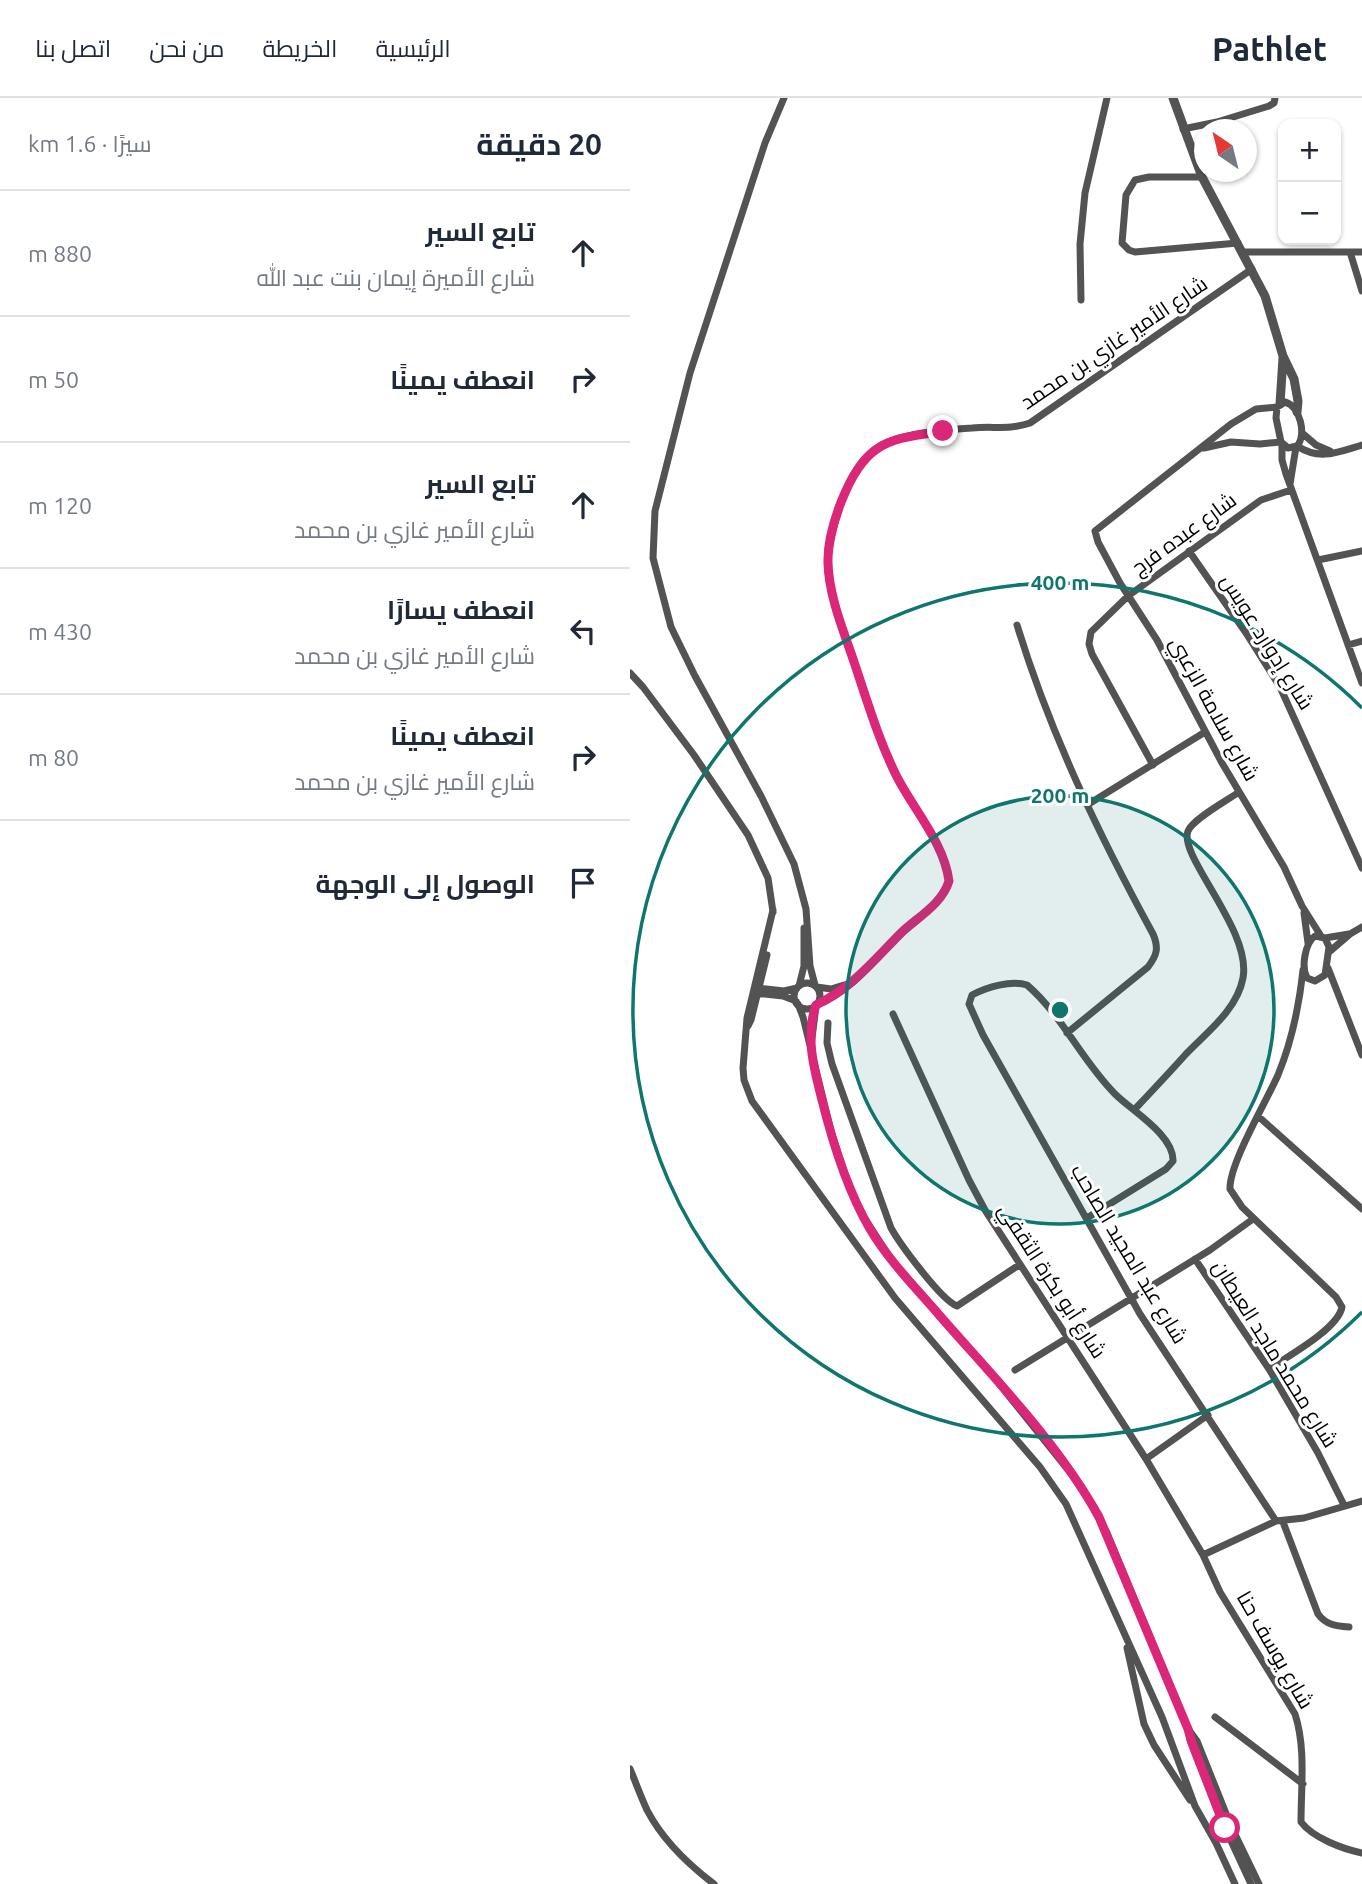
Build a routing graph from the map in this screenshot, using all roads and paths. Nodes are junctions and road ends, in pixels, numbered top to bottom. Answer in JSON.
{"nodes":[{"id":1,"x":784,"y":98,"type":"edge"},
{"id":2,"x":1107,"y":98,"type":"edge"},
{"id":3,"x":1173,"y":98,"type":"edge"},
{"id":4,"x":1275,"y":98,"type":"edge"},
{"id":5,"x":1183,"y":130,"type":"junction"},
{"id":6,"x":1194,"y":157,"type":"edge"},
{"id":7,"x":1194,"y":177,"type":"edge"},
{"id":8,"x":1205,"y":182,"type":"edge"},
{"id":9,"x":1238,"y":243,"type":"junction"},
{"id":10,"x":1244,"y":252,"type":"junction"},
{"id":11,"x":1350,"y":252,"type":"junction"},
{"id":12,"x":1362,"y":252,"type":"edge"},
{"id":13,"x":1252,"y":269,"type":"junction"},
{"id":14,"x":1362,"y":291,"type":"edge"},
{"id":15,"x":1081,"y":300,"type":"dead end"},
{"id":16,"x":1283,"y":356,"type":"junction"},
{"id":17,"x":1278,"y":405,"type":"junction"},
{"id":18,"x":1297,"y":412,"type":"junction"},
{"id":19,"x":1303,"y":433,"type":"junction"},
{"id":20,"x":1281,"y":443,"type":"junction"},
{"id":21,"x":1362,"y":445,"type":"edge"},
{"id":22,"x":1297,"y":446,"type":"junction"},
{"id":23,"x":1200,"y":449,"type":"junction"},
{"id":24,"x":1334,"y":452,"type":"junction"},
{"id":25,"x":1291,"y":487,"type":"junction"},
{"id":26,"x":1189,"y":551,"type":"junction"},
{"id":27,"x":1362,"y":551,"type":"edge"},
{"id":28,"x":1318,"y":560,"type":"junction"},
{"id":29,"x":1128,"y":596,"type":"junction"},
{"id":30,"x":1017,"y":625,"type":"dead end"},
{"id":31,"x":1362,"y":641,"type":"edge"},
{"id":32,"x":1348,"y":645,"type":"junction"},
{"id":33,"x":630,"y":673,"type":"edge"},
{"id":34,"x":1362,"y":683,"type":"edge"},
{"id":35,"x":1205,"y":732,"type":"junction"},
{"id":36,"x":1153,"y":765,"type":"junction"},
{"id":37,"x":1239,"y":792,"type":"junction"},
{"id":38,"x":1087,"y":805,"type":"junction"},
{"id":39,"x":790,"y":859,"type":"junction"},
{"id":40,"x":1362,"y":868,"type":"edge"},
{"id":41,"x":1302,"y":906,"type":"junction"},
{"id":42,"x":1362,"y":928,"type":"edge"},
{"id":43,"x":1350,"y":934,"type":"junction"},
{"id":44,"x":1323,"y":937,"type":"junction"},
{"id":45,"x":1308,"y":944,"type":"junction"},
{"id":46,"x":1329,"y":952,"type":"junction"},
{"id":47,"x":1327,"y":966,"type":"junction"},
{"id":48,"x":1303,"y":970,"type":"junction"},
{"id":49,"x":862,"y":974,"type":"junction"},
{"id":50,"x":1317,"y":981,"type":"junction"},
{"id":51,"x":816,"y":986,"type":"junction"},
{"id":52,"x":798,"y":987,"type":"junction"},
{"id":53,"x":756,"y":990,"type":"junction"},
{"id":54,"x":1336,"y":992,"type":"junction"},
{"id":55,"x":1300,"y":1000,"type":"junction"},
{"id":56,"x":797,"y":1003,"type":"junction"},
{"id":57,"x":816,"y":1005,"type":"junction"},
{"id":58,"x":893,"y":1014,"type":"dead end"},
{"id":59,"x":828,"y":1023,"type":"dead end"},
{"id":60,"x":1067,"y":1033,"type":"junction"},
{"id":61,"x":811,"y":1050,"type":"junction"},
{"id":62,"x":1362,"y":1055,"type":"edge"},
{"id":63,"x":1135,"y":1109,"type":"junction"},
{"id":64,"x":1259,"y":1117,"type":"junction"},
{"id":65,"x":1362,"y":1209,"type":"edge"},
{"id":66,"x":1087,"y":1218,"type":"junction"},
{"id":67,"x":1253,"y":1219,"type":"junction"},
{"id":68,"x":1195,"y":1259,"type":"junction"},
{"id":69,"x":1019,"y":1265,"type":"junction"},
{"id":70,"x":1131,"y":1298,"type":"junction"},
{"id":71,"x":1067,"y":1338,"type":"junction"},
{"id":72,"x":1269,"y":1369,"type":"junction"},
{"id":73,"x":1016,"y":1370,"type":"dead end"},
{"id":74,"x":1208,"y":1415,"type":"junction"},
{"id":75,"x":1146,"y":1458,"type":"junction"},
{"id":76,"x":1362,"y":1501,"type":"edge"},
{"id":77,"x":1344,"y":1505,"type":"junction"},
{"id":78,"x":1280,"y":1521,"type":"junction"},
{"id":79,"x":1203,"y":1555,"type":"junction"},
{"id":80,"x":1349,"y":1627,"type":"dead end"},
{"id":81,"x":1123,"y":1634,"type":"junction"},
{"id":82,"x":1148,"y":1688,"type":"junction"},
{"id":83,"x":1137,"y":1693,"type":"junction"},
{"id":84,"x":1215,"y":1717,"type":"dead end"},
{"id":85,"x":1188,"y":1729,"type":"junction"},
{"id":86,"x":1170,"y":1738,"type":"junction"},
{"id":87,"x":1154,"y":1745,"type":"junction"},
{"id":88,"x":630,"y":1769,"type":"edge"},
{"id":89,"x":1303,"y":1784,"type":"junction"},
{"id":90,"x":1216,"y":1805,"type":"junction"},
{"id":91,"x":1197,"y":1809,"type":"junction"},
{"id":92,"x":1362,"y":1853,"type":"edge"},
{"id":93,"x":714,"y":1884,"type":"edge"},
{"id":94,"x":1235,"y":1884,"type":"edge"},
{"id":95,"x":1251,"y":1884,"type":"edge"},
{"id":96,"x":1259,"y":1884,"type":"edge"}],
"edges":[{"from":1,"to":39,"type":"street"},
{"from":2,"to":15,"type":"street"},
{"from":3,"to":5,"type":"street"},
{"from":4,"to":5,"type":"street"},
{"from":5,"to":6,"type":"street"},
{"from":7,"to":9,"type":"street"},
{"from":8,"to":9,"type":"street"},
{"from":9,"to":10,"type":"street"},
{"from":10,"to":11,"type":"street"},
{"from":10,"to":13,"type":"street"},
{"from":11,"to":12,"type":"street"},
{"from":11,"to":14,"type":"street"},
{"from":13,"to":16,"type":"street"},
{"from":13,"to":49,"type":"street","name":"شارع الأمير غازي بن محمد"},
{"from":16,"to":17,"type":"street"},
{"from":16,"to":18,"type":"street"},
{"from":17,"to":18,"type":"street"},
{"from":17,"to":20,"type":"street"},
{"from":17,"to":23,"type":"street"},
{"from":18,"to":19,"type":"street"},
{"from":19,"to":22,"type":"street"},
{"from":19,"to":24,"type":"street"},
{"from":20,"to":22,"type":"street"},
{"from":20,"to":23,"type":"street"},
{"from":20,"to":25,"type":"street"},
{"from":21,"to":24,"type":"street"},
{"from":22,"to":24,"type":"street"},
{"from":22,"to":25,"type":"street"},
{"from":23,"to":29,"type":"street","name":"شارع سلامة الزعبي"},
{"from":25,"to":26,"type":"street","name":"شارع عبده فرج"},
{"from":25,"to":28,"type":"street"},
{"from":26,"to":29,"type":"street","name":"شارع عبده فرج"},
{"from":26,"to":40,"type":"street","name":"شارع إدوارد عويس"},
{"from":27,"to":28,"type":"street"},
{"from":28,"to":32,"type":"street"},
{"from":29,"to":35,"type":"street","name":"شارع سلامة الزعبي"},
{"from":29,"to":36,"type":"street","name":"شارع عبده فرج"},
{"from":30,"to":38,"type":"street"},
{"from":31,"to":32,"type":"street"},
{"from":32,"to":34,"type":"street"},
{"from":33,"to":53,"type":"street"},
{"from":35,"to":36,"type":"street"},
{"from":35,"to":37,"type":"street","name":"شارع سلامة الزعبي"},
{"from":36,"to":38,"type":"street"},
{"from":37,"to":41,"type":"street","name":"شارع سلامة الزعبي"},
{"from":37,"to":63,"type":"street"},
{"from":38,"to":60,"type":"street"},
{"from":39,"to":51,"type":"street"},
{"from":39,"to":52,"type":"street"},
{"from":41,"to":44,"type":"street","name":"شارع سلامة الزعبي"},
{"from":41,"to":45,"type":"street","name":"شارع سلامة الزعبي"},
{"from":42,"to":43,"type":"street"},
{"from":43,"to":44,"type":"street"},
{"from":43,"to":46,"type":"street"},
{"from":44,"to":45,"type":"street"},
{"from":44,"to":46,"type":"street","name":"شارع سلامة الزعبي"},
{"from":45,"to":48,"type":"street","name":"شارع سلامة الزعبي"},
{"from":46,"to":47,"type":"street"},
{"from":47,"to":50,"type":"street"},
{"from":47,"to":54,"type":"street"},
{"from":48,"to":50,"type":"street"},
{"from":48,"to":55,"type":"street","name":"شارع سلامة الزعبي"},
{"from":49,"to":51,"type":"street"},
{"from":49,"to":57,"type":"street"},
{"from":50,"to":54,"type":"street"},
{"from":50,"to":55,"type":"street"},
{"from":51,"to":52,"type":"street"},
{"from":51,"to":57,"type":"street"},
{"from":52,"to":53,"type":"street"},
{"from":52,"to":56,"type":"street"},
{"from":53,"to":56,"type":"street"},
{"from":53,"to":81,"type":"street"},
{"from":54,"to":62,"type":"street"},
{"from":55,"to":64,"type":"street","name":"شارع سلامة الزعبي"},
{"from":56,"to":57,"type":"street"},
{"from":56,"to":61,"type":"street"},
{"from":57,"to":61,"type":"street"},
{"from":58,"to":69,"type":"street","name":"شارع أبو بكرة الثقفي"},
{"from":59,"to":69,"type":"street"},
{"from":60,"to":63,"type":"street"},
{"from":60,"to":66,"type":"street","name":"شارع عبد المجيد الصاحب"},
{"from":61,"to":85,"type":"street"},
{"from":63,"to":66,"type":"street"},
{"from":64,"to":65,"type":"street"},
{"from":64,"to":67,"type":"street","name":"شارع سلامة الزعبي"},
{"from":66,"to":70,"type":"street","name":"شارع عبد المجيد الصاحب"},
{"from":67,"to":68,"type":"street"},
{"from":67,"to":72,"type":"street"},
{"from":68,"to":70,"type":"street"},
{"from":68,"to":72,"type":"street","name":"شارع محمد ماجد العيطان"},
{"from":69,"to":71,"type":"street","name":"شارع أبو بكرة الثقفي"},
{"from":70,"to":71,"type":"street"},
{"from":70,"to":74,"type":"street","name":"شارع عبد المجيد الصاحب"},
{"from":71,"to":73,"type":"street"},
{"from":71,"to":75,"type":"street","name":"شارع أبو بكرة الثقفي"},
{"from":72,"to":77,"type":"street","name":"شارع محمد ماجد العيطان"},
{"from":74,"to":75,"type":"street"},
{"from":74,"to":78,"type":"street","name":"شارع عبد المجيد الصاحب"},
{"from":75,"to":79,"type":"street","name":"شارع أبو بكرة الثقفي"},
{"from":76,"to":77,"type":"street"},
{"from":77,"to":78,"type":"street"},
{"from":78,"to":79,"type":"street"},
{"from":78,"to":80,"type":"street","name":"شارع عبد المجيد الصاحب"},
{"from":79,"to":89,"type":"street","name":"شارع يوسف حنا"},
{"from":81,"to":82,"type":"street"},
{"from":81,"to":83,"type":"street"},
{"from":82,"to":83,"type":"street"},
{"from":82,"to":86,"type":"street"},
{"from":83,"to":87,"type":"street"},
{"from":84,"to":89,"type":"street"},
{"from":85,"to":90,"type":"street"},
{"from":85,"to":96,"type":"street"},
{"from":86,"to":87,"type":"street"},
{"from":86,"to":91,"type":"street"},
{"from":87,"to":91,"type":"street"},
{"from":88,"to":93,"type":"street"},
{"from":89,"to":92,"type":"street","name":"شارع يوسف حنا"},
{"from":90,"to":91,"type":"street"},
{"from":90,"to":95,"type":"street"},
{"from":91,"to":94,"type":"street"}]}
